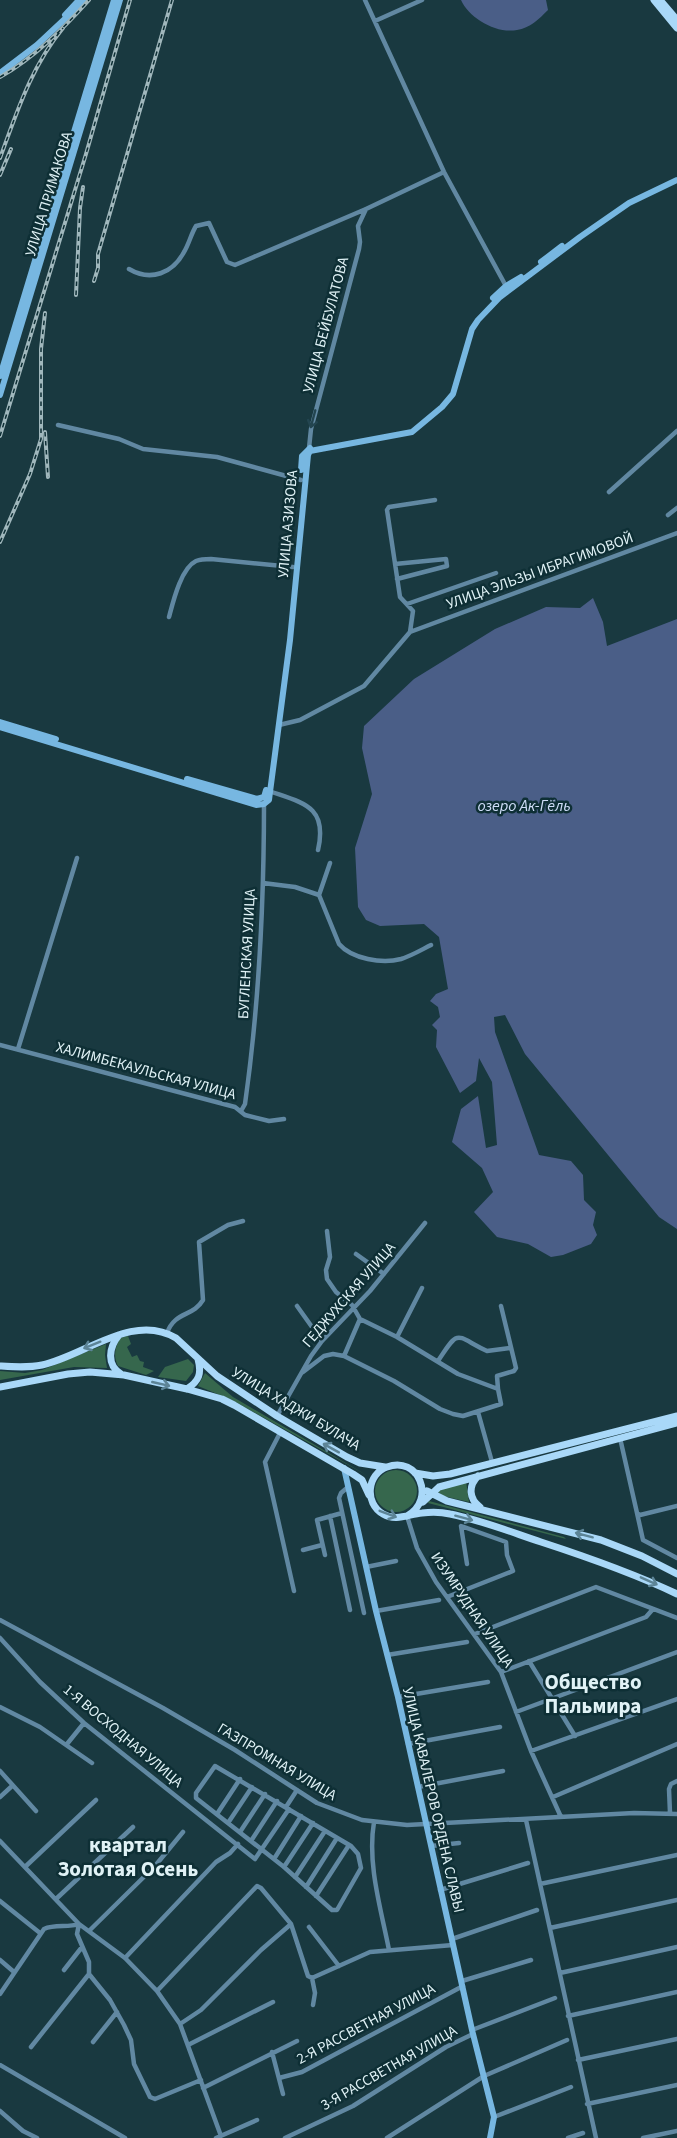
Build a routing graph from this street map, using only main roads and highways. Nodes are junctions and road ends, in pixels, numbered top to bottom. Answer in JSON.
{"nodes":[{"id":1,"x":79,"y":0,"type":"edge"},
{"id":2,"x":85,"y":0,"type":"edge"},
{"id":3,"x":114,"y":0,"type":"edge"},
{"id":4,"x":120,"y":0,"type":"edge"},
{"id":5,"x":654,"y":0,"type":"edge"},
{"id":6,"x":660,"y":0,"type":"edge"},
{"id":7,"x":677,"y":20,"type":"edge"},
{"id":8,"x":677,"y":28,"type":"edge"},
{"id":9,"x":0,"y":71,"type":"edge"},
{"id":10,"x":677,"y":178,"type":"edge"},
{"id":11,"x":508,"y":288,"type":"junction"},
{"id":12,"x":0,"y":376,"type":"edge"},
{"id":13,"x":0,"y":395,"type":"edge"},
{"id":14,"x":0,"y":724,"type":"edge"},
{"id":15,"x":266,"y":796,"type":"junction"},
{"id":16,"x":119,"y":1335,"type":"junction"},
{"id":17,"x":198,"y":1358,"type":"junction"},
{"id":18,"x":0,"y":1366,"type":"edge"},
{"id":19,"x":124,"y":1375,"type":"junction"},
{"id":20,"x":0,"y":1387,"type":"edge"},
{"id":21,"x":187,"y":1389,"type":"junction"},
{"id":22,"x":677,"y":1416,"type":"edge"},
{"id":23,"x":677,"y":1423,"type":"edge"},
{"id":24,"x":619,"y":1434,"type":"junction"},
{"id":25,"x":492,"y":1462,"type":"junction"},
{"id":26,"x":386,"y":1467,"type":"junction"},
{"id":27,"x":344,"y":1468,"type":"junction"},
{"id":28,"x":494,"y":1470,"type":"junction"},
{"id":29,"x":415,"y":1473,"type":"junction"},
{"id":30,"x":478,"y":1475,"type":"junction"},
{"id":31,"x":422,"y":1488,"type":"junction"},
{"id":32,"x":430,"y":1494,"type":"junction"},
{"id":33,"x":371,"y":1500,"type":"junction"},
{"id":34,"x":417,"y":1508,"type":"junction"},
{"id":35,"x":485,"y":1510,"type":"junction"},
{"id":36,"x":407,"y":1516,"type":"junction"},
{"id":37,"x":677,"y":1574,"type":"edge"},
{"id":38,"x":677,"y":1593,"type":"edge"},
{"id":39,"x":490,"y":2138,"type":"edge"}],
"edges":[{"from":1,"to":9,"type":"main road"},
{"from":2,"to":9,"type":"main road"},
{"from":3,"to":12,"type":"main road","name":"УЛИЦА ПРИМАКОВА"},
{"from":4,"to":13,"type":"main road","name":"УЛИЦА ПРИМАКОВА"},
{"from":5,"to":8,"type":"main road"},
{"from":6,"to":7,"type":"main road"},
{"from":10,"to":11,"type":"main road","name":"УЛИЦА АЗИЗОВА"},
{"from":11,"to":15,"type":"main road","name":"УЛИЦА АЗИЗОВА"},
{"from":11,"to":15,"type":"main road","name":"УЛИЦА АЗИЗОВА"},
{"from":14,"to":15,"type":"main road"},
{"from":16,"to":17,"type":"main road","name":"УЛИЦА ХАДЖИ БУЛАЧА"},
{"from":16,"to":18,"type":"main road","one_way":true},
{"from":16,"to":19,"type":"main road"},
{"from":17,"to":21,"type":"main road"},
{"from":26,"to":17,"type":"main road","name":"УЛИЦА ХАДЖИ БУЛАЧА","one_way":true},
{"from":19,"to":20,"type":"main road","name":"УЛИЦА ХАДЖИ БУЛАЧА"},
{"from":19,"to":21,"type":"main road","name":"УЛИЦА ХАДЖИ БУЛАЧА","one_way":true},
{"from":21,"to":27,"type":"main road","name":"УЛИЦА ХАДЖИ БУЛАЧА"},
{"from":22,"to":24,"type":"main road"},
{"from":23,"to":24,"type":"main road"},
{"from":24,"to":25,"type":"main road"},
{"from":24,"to":28,"type":"main road"},
{"from":25,"to":28,"type":"main road"},
{"from":25,"to":29,"type":"main road"},
{"from":26,"to":29,"type":"main road"},
{"from":26,"to":33,"type":"main road"},
{"from":27,"to":33,"type":"main road","name":"УЛИЦА ХАДЖИ БУЛАЧА"},
{"from":27,"to":39,"type":"main road","name":"УЛИЦА КАВАЛЕРОВ ОРДЕНА СЛАВЫ"},
{"from":28,"to":30,"type":"main road"},
{"from":29,"to":31,"type":"main road"},
{"from":30,"to":32,"type":"main road"},
{"from":30,"to":35,"type":"main road"},
{"from":31,"to":32,"type":"main road"},
{"from":31,"to":34,"type":"main road"},
{"from":32,"to":34,"type":"main road"},
{"from":32,"to":35,"type":"main road"},
{"from":33,"to":36,"type":"main road","one_way":true},
{"from":34,"to":36,"type":"main road"},
{"from":37,"to":35,"type":"main road","one_way":true},
{"from":36,"to":38,"type":"main road","one_way":true}]}
